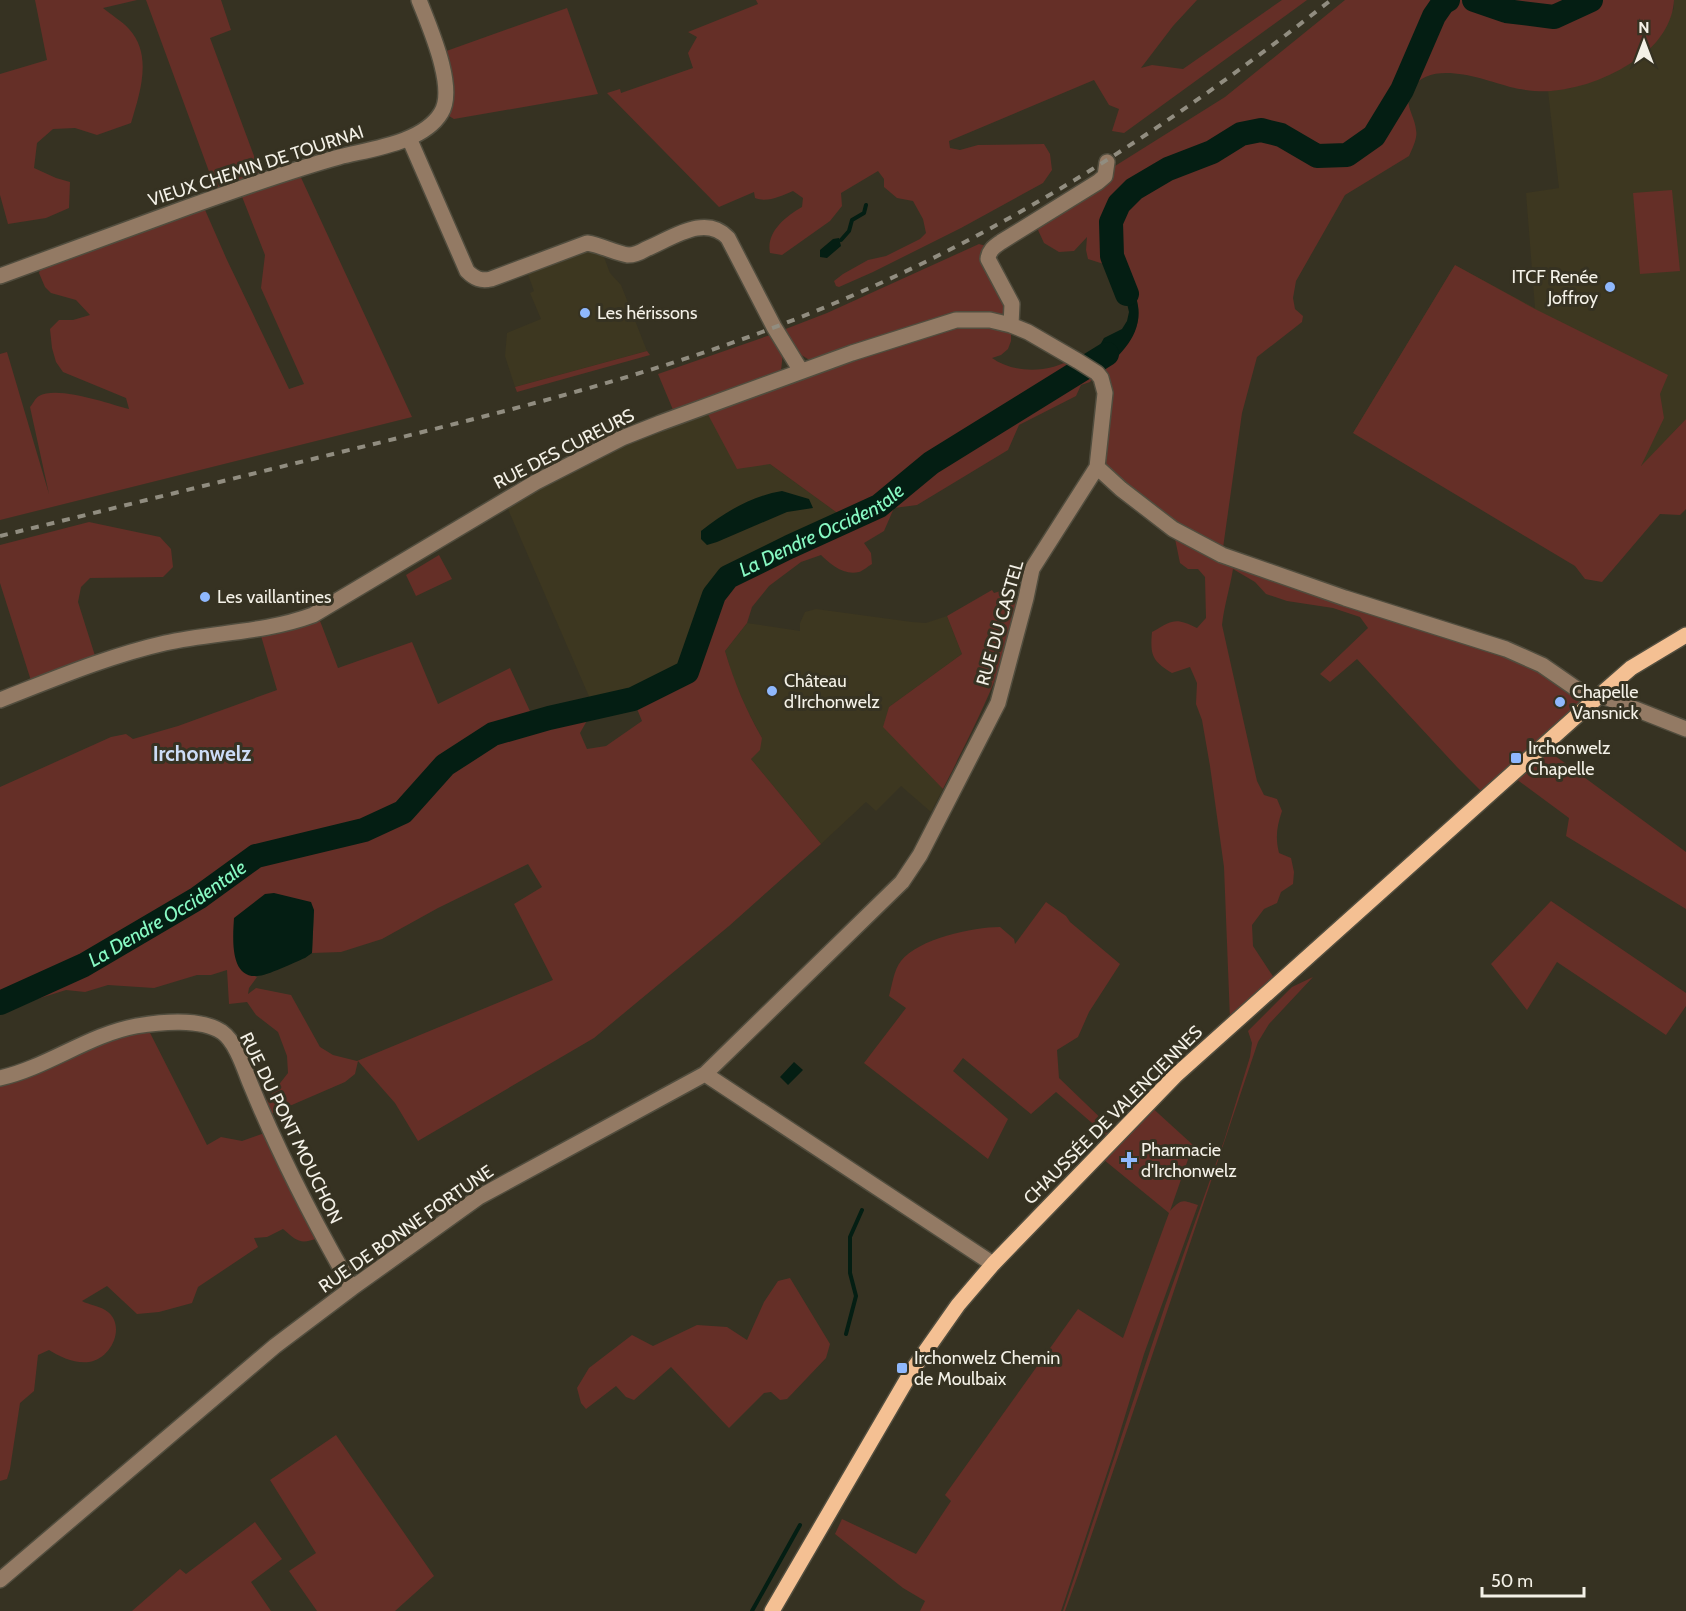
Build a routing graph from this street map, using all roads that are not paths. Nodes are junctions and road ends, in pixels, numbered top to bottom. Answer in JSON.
{"nodes":[{"id":1,"x":419,"y":0,"type":"edge"},
{"id":2,"x":409,"y":138,"type":"junction"},
{"id":3,"x":1107,"y":162,"type":"dead end"},
{"id":4,"x":0,"y":276,"type":"edge"},
{"id":5,"x":1011,"y":325,"type":"junction"},
{"id":6,"x":801,"y":371,"type":"junction"},
{"id":7,"x":1097,"y":466,"type":"junction"},
{"id":8,"x":1686,"y":635,"type":"edge"},
{"id":9,"x":1597,"y":698,"type":"junction"},
{"id":10,"x":0,"y":700,"type":"edge"},
{"id":11,"x":1686,"y":729,"type":"edge"},
{"id":12,"x":705,"y":1074,"type":"junction"},
{"id":13,"x":0,"y":1078,"type":"edge"},
{"id":14,"x":993,"y":1264,"type":"junction"},
{"id":15,"x":352,"y":1288,"type":"junction"},
{"id":16,"x":0,"y":1580,"type":"edge"},
{"id":17,"x":772,"y":1611,"type":"edge"}],
"edges":[{"from":1,"to":2,"type":"street","name":"VIEUX CHEMIN DE TOURNAI"},
{"from":2,"to":4,"type":"street","name":"VIEUX CHEMIN DE TOURNAI"},
{"from":2,"to":6,"type":"street"},
{"from":3,"to":5,"type":"street"},
{"from":5,"to":6,"type":"street","name":"RUE DES CUREURS"},
{"from":5,"to":7,"type":"street","name":"RUE DES CUREURS"},
{"from":6,"to":10,"type":"street","name":"RUE DES CUREURS"},
{"from":7,"to":9,"type":"street"},
{"from":7,"to":12,"type":"street","name":"RUE DU CASTEL"},
{"from":8,"to":9,"type":"main road","name":"CHAUSSÉE DE VALENCIENNES"},
{"from":9,"to":11,"type":"street"},
{"from":9,"to":14,"type":"main road","name":"CHAUSSÉE DE VALENCIENNES"},
{"from":12,"to":14,"type":"street"},
{"from":12,"to":15,"type":"street","name":"RUE DE BONNE FORTUNE"},
{"from":13,"to":15,"type":"street","name":"RUE DU PONT MOUCHON"},
{"from":14,"to":17,"type":"main road","name":"CHAUSSÉE DE VALENCIENNES"},
{"from":15,"to":16,"type":"street","name":"RUE DE BONNE FORTUNE"}]}
